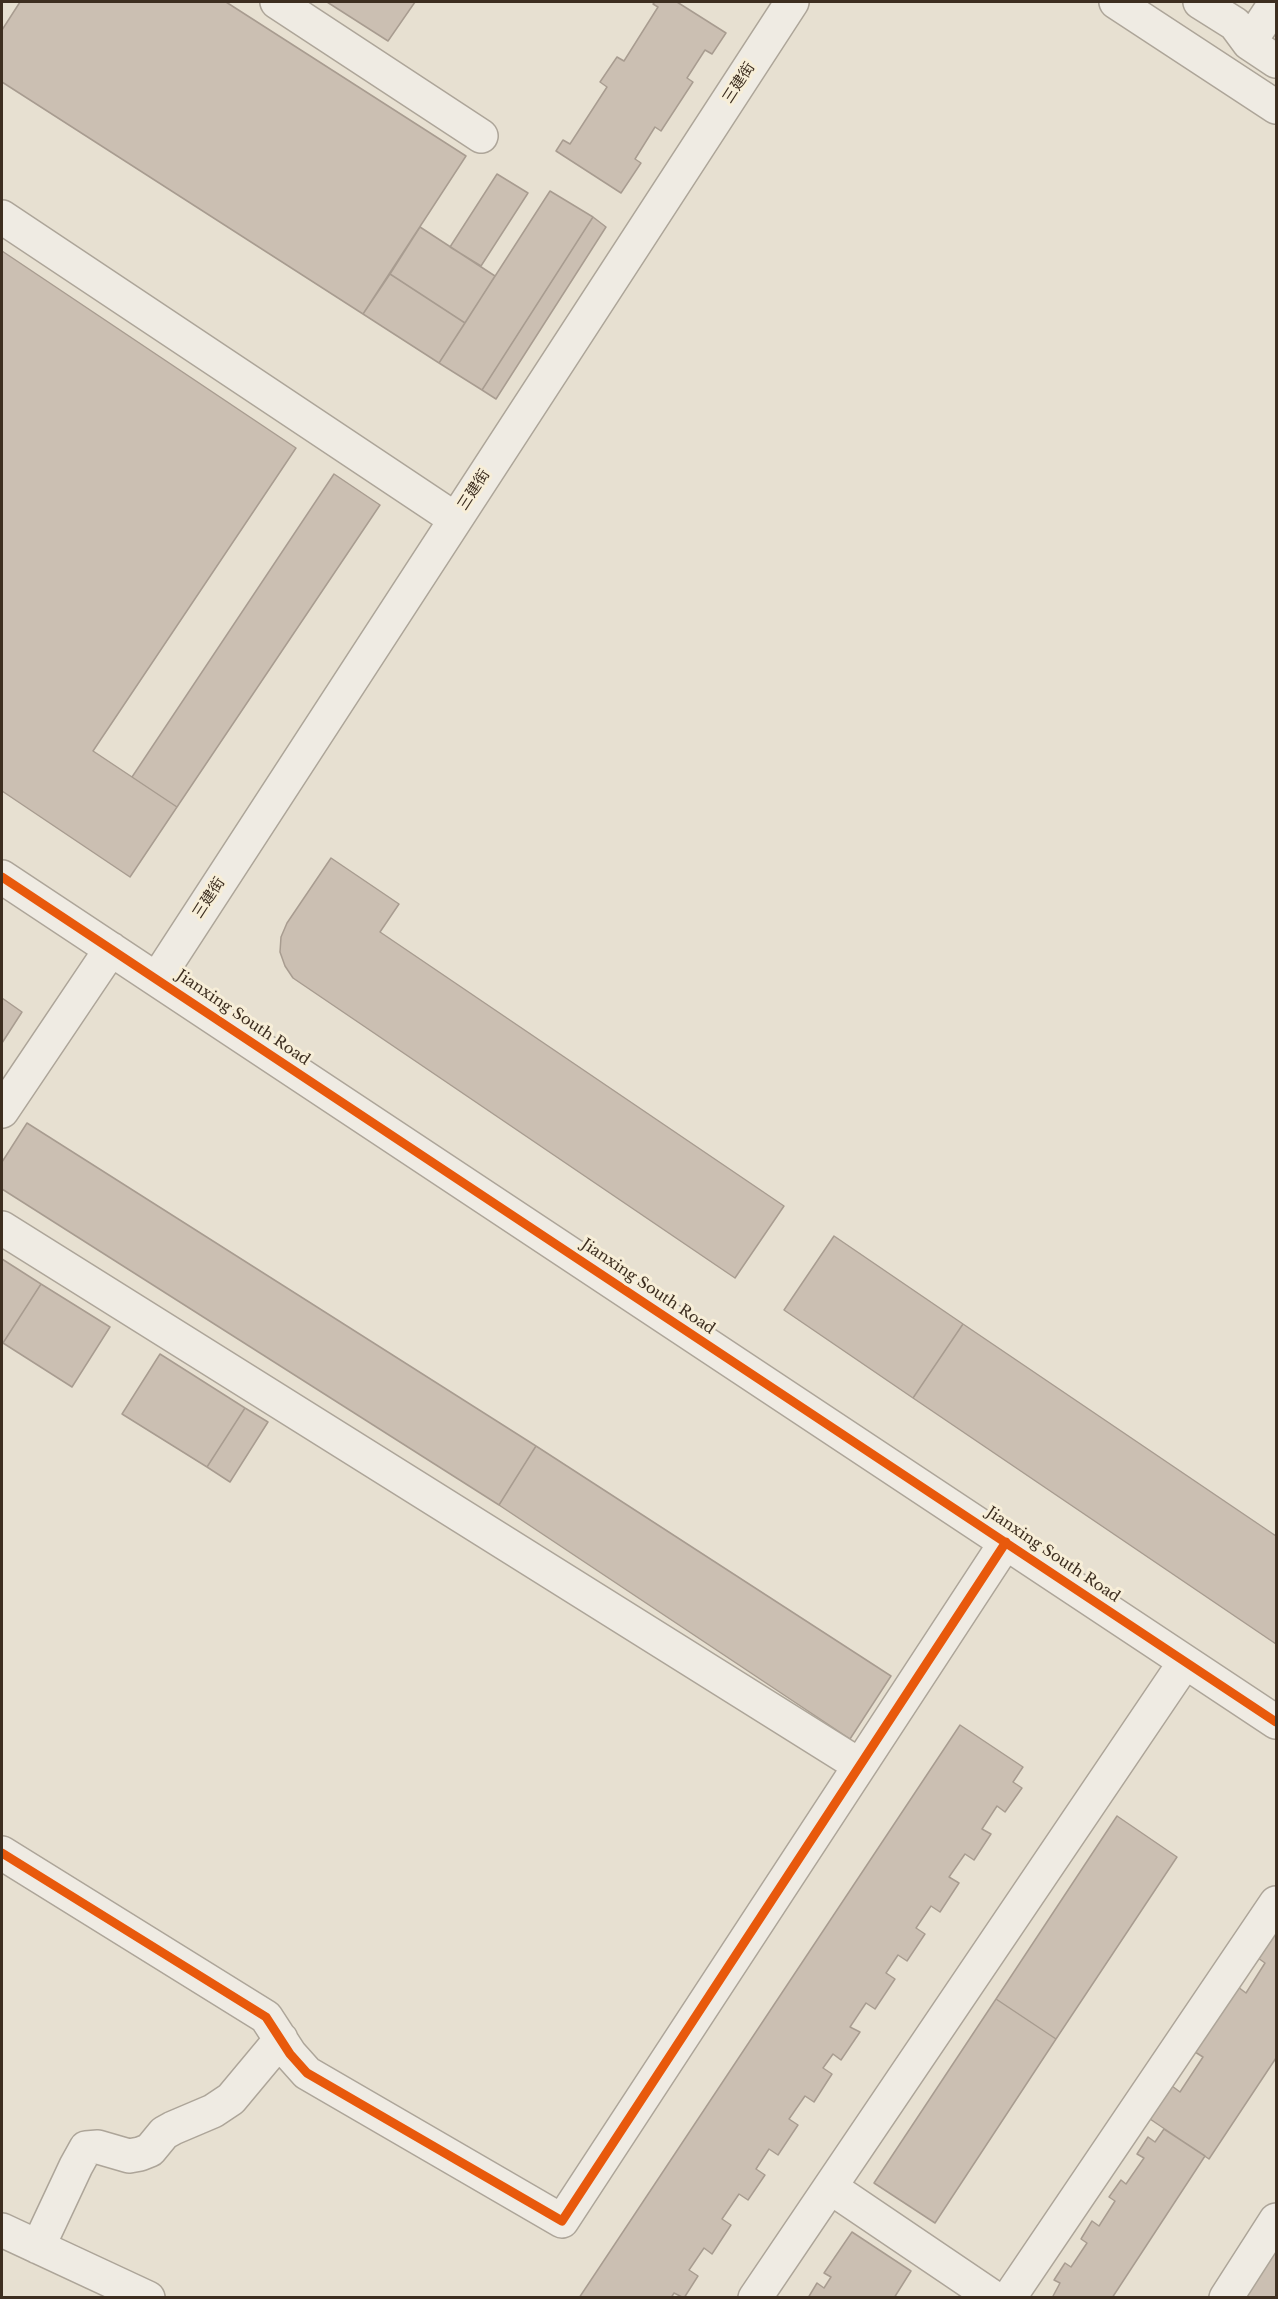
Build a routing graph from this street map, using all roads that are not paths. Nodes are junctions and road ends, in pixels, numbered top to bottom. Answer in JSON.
{"nodes":[{"id":1,"x":277,"y":2,"type":"edge"},
{"id":2,"x":792,"y":2,"type":"edge"},
{"id":3,"x":1116,"y":2,"type":"edge"},
{"id":4,"x":1200,"y":2,"type":"edge"},
{"id":5,"x":1276,"y":2,"type":"edge"},
{"id":6,"x":1249,"y":44,"type":"junction"},
{"id":7,"x":1276,"y":61,"type":"edge"},
{"id":8,"x":1276,"y":107,"type":"edge"},
{"id":9,"x":481,"y":136,"type":"dead end"},
{"id":10,"x":2,"y":217,"type":"edge"},
{"id":11,"x":455,"y":519,"type":"junction"},
{"id":12,"x":2,"y":877,"type":"edge"},
{"id":13,"x":111,"y":949,"type":"junction"},
{"id":14,"x":157,"y":979,"type":"junction"},
{"id":15,"x":2,"y":1112,"type":"edge"},
{"id":16,"x":2,"y":1228,"type":"edge"},
{"id":17,"x":1006,"y":1542,"type":"junction"},
{"id":18,"x":1185,"y":1662,"type":"junction"},
{"id":19,"x":1276,"y":1722,"type":"edge"},
{"id":20,"x":859,"y":1765,"type":"junction"},
{"id":21,"x":2,"y":1853,"type":"edge"},
{"id":22,"x":1276,"y":1903,"type":"edge"},
{"id":23,"x":281,"y":2039,"type":"junction"},
{"id":24,"x":830,"y":2187,"type":"junction"},
{"id":25,"x":1276,"y":2220,"type":"edge"},
{"id":26,"x":2,"y":2230,"type":"edge"},
{"id":27,"x":38,"y":2247,"type":"junction"},
{"id":28,"x":148,"y":2298,"type":"edge"},
{"id":29,"x":755,"y":2298,"type":"edge"},
{"id":30,"x":994,"y":2298,"type":"edge"},
{"id":31,"x":1009,"y":2298,"type":"edge"},
{"id":32,"x":1226,"y":2298,"type":"edge"}],
"edges":[{"from":1,"to":9,"type":"street"},
{"from":2,"to":11,"type":"street","name":"三建街"},
{"from":3,"to":8,"type":"street"},
{"from":4,"to":6,"type":"street"},
{"from":5,"to":6,"type":"street"},
{"from":6,"to":7,"type":"street"},
{"from":10,"to":11,"type":"street"},
{"from":11,"to":14,"type":"street","name":"三建街"},
{"from":12,"to":13,"type":"street","name":"Jianxing South Road"},
{"from":13,"to":14,"type":"street","name":"Jianxing South Road"},
{"from":13,"to":15,"type":"street"},
{"from":14,"to":17,"type":"street","name":"Jianxing South Road"},
{"from":16,"to":20,"type":"street"},
{"from":17,"to":18,"type":"street","name":"Jianxing South Road"},
{"from":17,"to":20,"type":"street"},
{"from":18,"to":19,"type":"street","name":"Jianxing South Road"},
{"from":18,"to":24,"type":"street"},
{"from":20,"to":23,"type":"street"},
{"from":21,"to":23,"type":"street"},
{"from":22,"to":31,"type":"street"},
{"from":23,"to":27,"type":"street"},
{"from":24,"to":29,"type":"street"},
{"from":24,"to":30,"type":"street"},
{"from":25,"to":32,"type":"street"},
{"from":26,"to":27,"type":"street"},
{"from":27,"to":28,"type":"street"}]}
